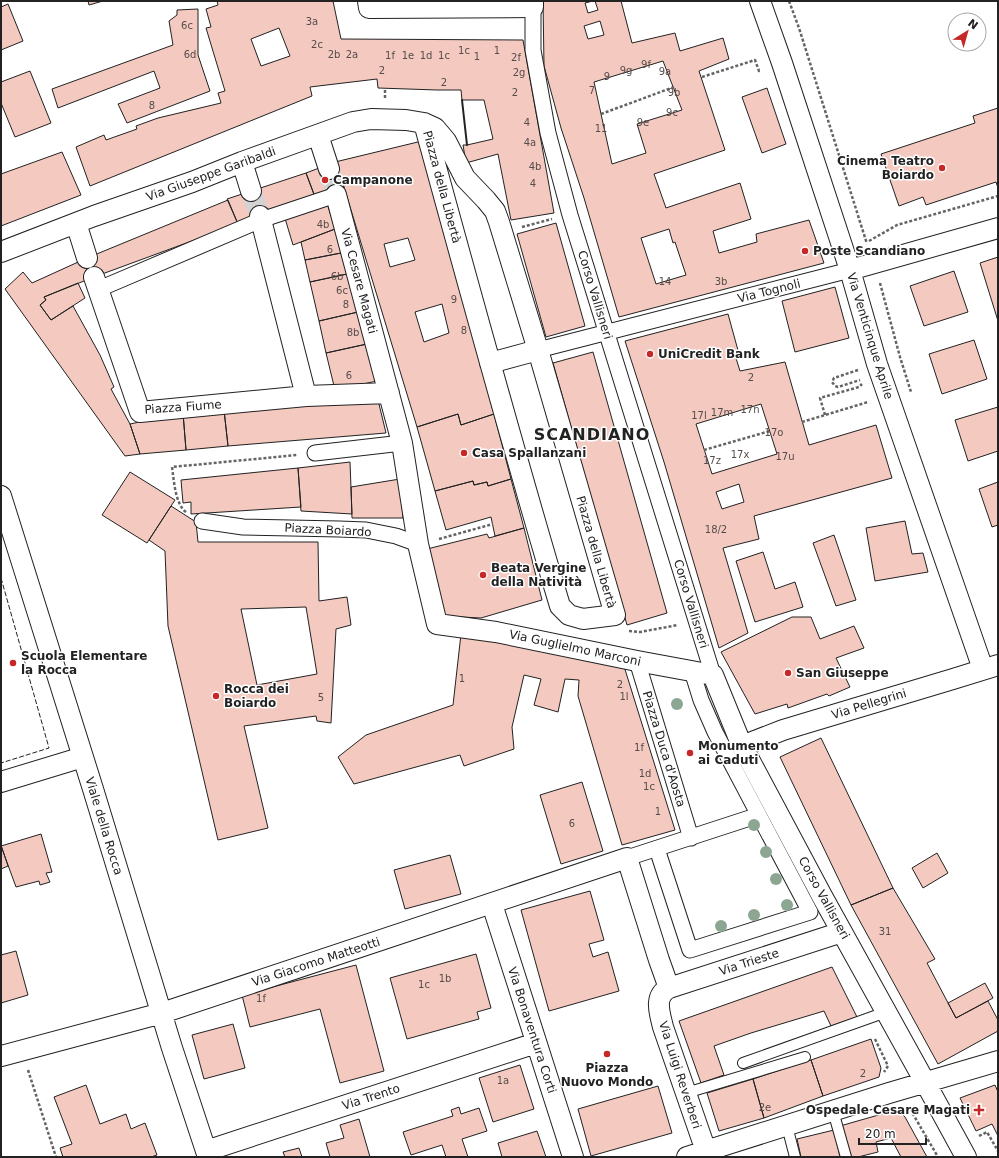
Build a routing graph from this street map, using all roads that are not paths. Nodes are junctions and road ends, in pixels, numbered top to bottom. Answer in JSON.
{"nodes":[{"id":1,"x":368,"y":1,"type":"edge"},
{"id":2,"x":760,"y":1,"type":"edge"},
{"id":3,"x":533,"y":4,"type":"edge"},
{"id":4,"x":424,"y":123,"type":"junction"},
{"id":5,"x":318,"y":135,"type":"junction"},
{"id":6,"x":242,"y":162,"type":"junction"},
{"id":7,"x":329,"y":169,"type":"tunnel mouth"},
{"id":8,"x":251,"y":190,"type":"tunnel mouth"},
{"id":9,"x":336,"y":195,"type":"joint"},
{"id":10,"x":261,"y":218,"type":"junction"},
{"id":11,"x":76,"y":222,"type":"junction"},
{"id":12,"x":998,"y":228,"type":"edge"},
{"id":13,"x":1,"y":252,"type":"edge"},
{"id":14,"x":87,"y":258,"type":"dead end"},
{"id":15,"x":850,"y":270,"type":"junction"},
{"id":16,"x":96,"y":283,"type":"joint"},
{"id":17,"x":606,"y":333,"type":"junction"},
{"id":18,"x":538,"y":350,"type":"junction"},
{"id":19,"x":490,"y":363,"type":"junction"},
{"id":20,"x":389,"y":393,"type":"junction"},
{"id":21,"x":306,"y":396,"type":"junction"},
{"id":22,"x":402,"y":443,"type":"junction"},
{"id":23,"x":316,"y":453,"type":"dead end"},
{"id":24,"x":1,"y":496,"type":"edge"},
{"id":25,"x":5,"y":521,"type":"edge"},
{"id":26,"x":202,"y":521,"type":"road end"},
{"id":27,"x":418,"y":544,"type":"junction"},
{"id":28,"x":637,"y":661,"type":"junction"},
{"id":29,"x":991,"y":667,"type":"edge"},
{"id":30,"x":692,"y":671,"type":"junction"},
{"id":31,"x":713,"y":675,"type":"junction"},
{"id":32,"x":742,"y":746,"type":"junction"},
{"id":33,"x":83,"y":758,"type":"junction"},
{"id":34,"x":1,"y":782,"type":"edge"},
{"id":35,"x":759,"y":815,"type":"junction"},
{"id":36,"x":691,"y":838,"type":"junction"},
{"id":37,"x":657,"y":849,"type":"junction"},
{"id":38,"x":627,"y":858,"type":"junction"},
{"id":39,"x":492,"y":904,"type":"junction"},
{"id":40,"x":842,"y":932,"type":"junction"},
{"id":41,"x":664,"y":993,"type":"junction"},
{"id":42,"x":886,"y":1012,"type":"junction"},
{"id":43,"x":162,"y":1013,"type":"junction"},
{"id":44,"x":536,"y":1043,"type":"junction"},
{"id":45,"x":1,"y":1056,"type":"edge"},
{"id":46,"x":805,"y":1057,"type":"dead end"},
{"id":47,"x":998,"y":1061,"type":"edge"},
{"id":48,"x":743,"y":1063,"type":"dead end"},
{"id":49,"x":926,"y":1082,"type":"junction"},
{"id":50,"x":686,"y":1094,"type":"junction"},
{"id":51,"x":833,"y":1111,"type":"junction"},
{"id":52,"x":787,"y":1126,"type":"junction"},
{"id":53,"x":706,"y":1152,"type":"junction"},
{"id":54,"x":207,"y":1154,"type":"edge"},
{"id":55,"x":573,"y":1157,"type":"edge"},
{"id":56,"x":687,"y":1157,"type":"edge"},
{"id":57,"x":795,"y":1157,"type":"edge"},
{"id":58,"x":846,"y":1157,"type":"edge"},
{"id":59,"x":966,"y":1157,"type":"edge"}],
"edges":[{"from":1,"to":3,"type":"street"},
{"from":2,"to":15,"type":"street","name":"Via Venticinque Aprile"},
{"from":3,"to":17,"type":"street","name":"Corso Vallisneri"},
{"from":4,"to":5,"type":"street","name":"Via Giuseppe Garibaldi"},
{"from":4,"to":18,"type":"street","name":"Piazza della Libertà"},
{"from":4,"to":19,"type":"street","name":"Piazza della Libertà"},
{"from":5,"to":6,"type":"street","name":"Via Giuseppe Garibaldi"},
{"from":5,"to":7,"type":"street"},
{"from":6,"to":8,"type":"street"},
{"from":6,"to":11,"type":"street","name":"Via Giuseppe Garibaldi"},
{"from":9,"to":10,"type":"street","name":"Via Cesare Magati"},
{"from":9,"to":20,"type":"street","name":"Via Cesare Magati"},
{"from":10,"to":16,"type":"street","name":"Piazza Fiume"},
{"from":10,"to":21,"type":"street"},
{"from":11,"to":13,"type":"street","name":"Via Giuseppe Garibaldi"},
{"from":11,"to":14,"type":"street"},
{"from":12,"to":15,"type":"street","name":"Via Tognoli"},
{"from":15,"to":17,"type":"street","name":"Via Tognoli"},
{"from":15,"to":29,"type":"street","name":"Via Venticinque Aprile"},
{"from":16,"to":21,"type":"street","name":"Piazza Fiume"},
{"from":17,"to":18,"type":"street","name":"Via Tognoli"},
{"from":17,"to":31,"type":"street","name":"Corso Vallisneri"},
{"from":18,"to":19,"type":"street"},
{"from":18,"to":19,"type":"street","name":"Piazza della Libertà"},
{"from":20,"to":21,"type":"street","name":"Piazza Fiume"},
{"from":20,"to":22,"type":"street","name":"Via Cesare Magati"},
{"from":22,"to":23,"type":"street"},
{"from":22,"to":27,"type":"street","name":"Via Cesare Magati"},
{"from":24,"to":25,"type":"street","name":"Viale della Rocca"},
{"from":25,"to":33,"type":"street","name":"Viale della Rocca"},
{"from":26,"to":27,"type":"street","name":"Piazza Boiardo"},
{"from":27,"to":28,"type":"street","name":"Via Guglielmo Marconi"},
{"from":28,"to":30,"type":"street","name":"Via Guglielmo Marconi"},
{"from":28,"to":36,"type":"street","name":"Piazza Duca d'Aosta"},
{"from":29,"to":32,"type":"street","name":"Via Pellegrini"},
{"from":30,"to":31,"type":"street","name":"Via Guglielmo Marconi"},
{"from":30,"to":35,"type":"street"},
{"from":31,"to":32,"type":"street","name":"Corso Vallisneri"},
{"from":32,"to":40,"type":"street","name":"Corso Vallisneri"},
{"from":33,"to":34,"type":"street"},
{"from":33,"to":43,"type":"street","name":"Viale della Rocca"},
{"from":35,"to":36,"type":"street"},
{"from":35,"to":37,"type":"street"},
{"from":36,"to":37,"type":"street"},
{"from":37,"to":38,"type":"street"},
{"from":38,"to":39,"type":"street","name":"Via Giacomo Matteotti"},
{"from":38,"to":41,"type":"street","name":"Via Luigi Reverberi"},
{"from":39,"to":43,"type":"street","name":"Via Giacomo Matteotti"},
{"from":39,"to":44,"type":"street","name":"Via Bonaventura Corti"},
{"from":40,"to":41,"type":"street","name":"Via Trieste"},
{"from":40,"to":42,"type":"street","name":"Corso Vallisneri"},
{"from":41,"to":50,"type":"street","name":"Via Luigi Reverberi"},
{"from":42,"to":48,"type":"lane"},
{"from":42,"to":49,"type":"street","name":"Corso Vallisneri"},
{"from":43,"to":45,"type":"street","name":"Via Giacomo Matteotti"},
{"from":43,"to":54,"type":"street","name":"Viale della Rocca"},
{"from":44,"to":54,"type":"street","name":"Via Trento"},
{"from":44,"to":55,"type":"street","name":"Via Bonaventura Corti"},
{"from":46,"to":50,"type":"lane"},
{"from":47,"to":49,"type":"street"},
{"from":49,"to":51,"type":"street"},
{"from":49,"to":59,"type":"street","name":"Corso Vallisneri"},
{"from":50,"to":53,"type":"street","name":"Via Luigi Reverberi"},
{"from":51,"to":52,"type":"street"},
{"from":51,"to":58,"type":"lane"},
{"from":52,"to":53,"type":"street"},
{"from":52,"to":57,"type":"lane"},
{"from":53,"to":56,"type":"street"}]}
